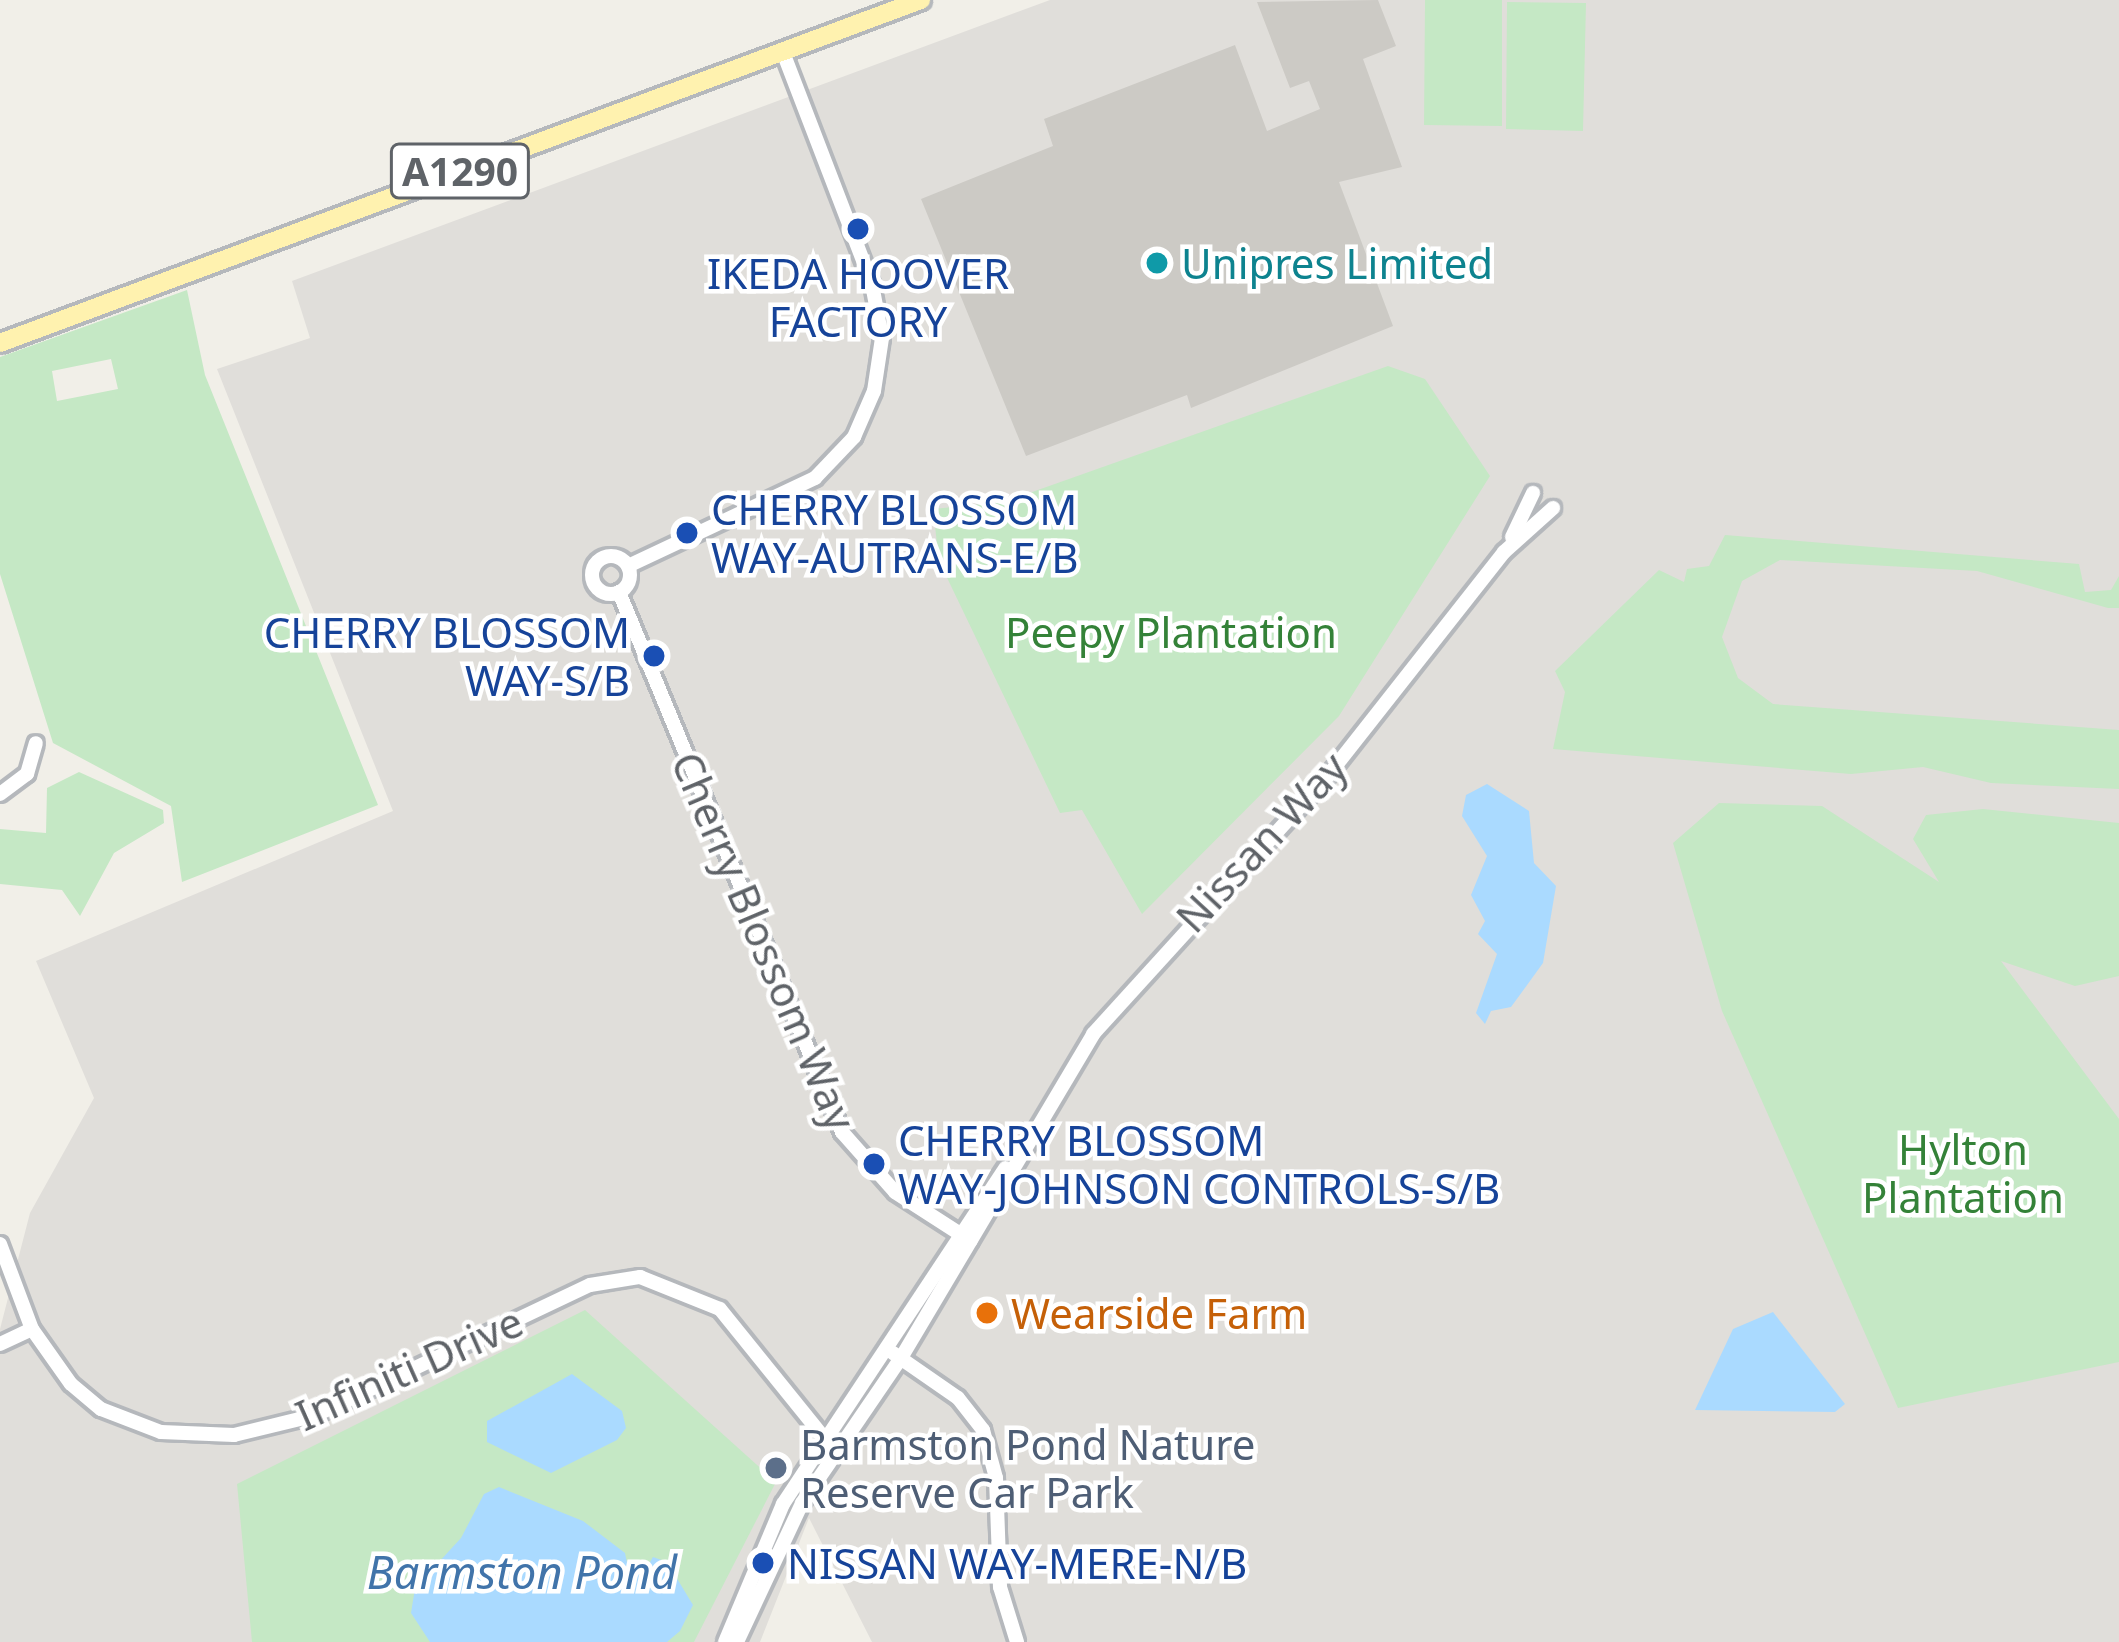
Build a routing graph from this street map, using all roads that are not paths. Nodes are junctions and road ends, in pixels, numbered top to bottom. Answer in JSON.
{"nodes":[{"id":1,"x":921,"y":0,"type":"edge"},
{"id":2,"x":782,"y":50,"type":"junction"},
{"id":3,"x":0,"y":343,"type":"edge"},
{"id":4,"x":1532,"y":493,"type":"dead end"},
{"id":5,"x":1553,"y":508,"type":"dead end"},
{"id":6,"x":1504,"y":552,"type":"junction"},
{"id":7,"x":628,"y":566,"type":"junction"},
{"id":8,"x":620,"y":592,"type":"junction"},
{"id":9,"x":36,"y":743,"type":"dead end"},
{"id":10,"x":0,"y":794,"type":"edge"},
{"id":11,"x":965,"y":1238,"type":"junction"},
{"id":12,"x":0,"y":1244,"type":"edge"},
{"id":13,"x":32,"y":1329,"type":"junction"},
{"id":14,"x":0,"y":1344,"type":"edge"},
{"id":15,"x":886,"y":1349,"type":"junction"},
{"id":16,"x":901,"y":1358,"type":"junction"},
{"id":17,"x":824,"y":1441,"type":"junction"},
{"id":18,"x":836,"y":1453,"type":"junction"},
{"id":19,"x":725,"y":1642,"type":"edge"},
{"id":20,"x":737,"y":1642,"type":"edge"},
{"id":21,"x":1017,"y":1642,"type":"edge"}],
"edges":[{"from":1,"to":2,"type":"main road","number":"A1290"},
{"from":2,"to":3,"type":"main road","number":"A1290"},
{"from":2,"to":7,"type":"street","name":"Cherry Blossom Way"},
{"from":4,"to":6,"type":"street"},
{"from":5,"to":6,"type":"street"},
{"from":6,"to":11,"type":"street","name":"Nissan Way"},
{"from":7,"to":8,"type":"street"},
{"from":7,"to":8,"type":"street","name":"Cherry Blossom Way"},
{"from":8,"to":11,"type":"street","name":"Cherry Blossom Way"},
{"from":9,"to":10,"type":"street"},
{"from":11,"to":15,"type":"street","name":"Nissan Way"},
{"from":11,"to":16,"type":"street","name":"Nissan Way"},
{"from":12,"to":13,"type":"street","name":"Infiniti Drive"},
{"from":13,"to":14,"type":"street"},
{"from":13,"to":17,"type":"street","name":"Infiniti Drive"},
{"from":15,"to":16,"type":"street"},
{"from":15,"to":17,"type":"street","name":"Nissan Way"},
{"from":16,"to":18,"type":"street","name":"Nissan Way"},
{"from":16,"to":21,"type":"street"},
{"from":17,"to":18,"type":"street","name":"Infiniti Drive"},
{"from":17,"to":19,"type":"street","name":"Nissan Way"},
{"from":18,"to":20,"type":"street","name":"Nissan Way"}]}
